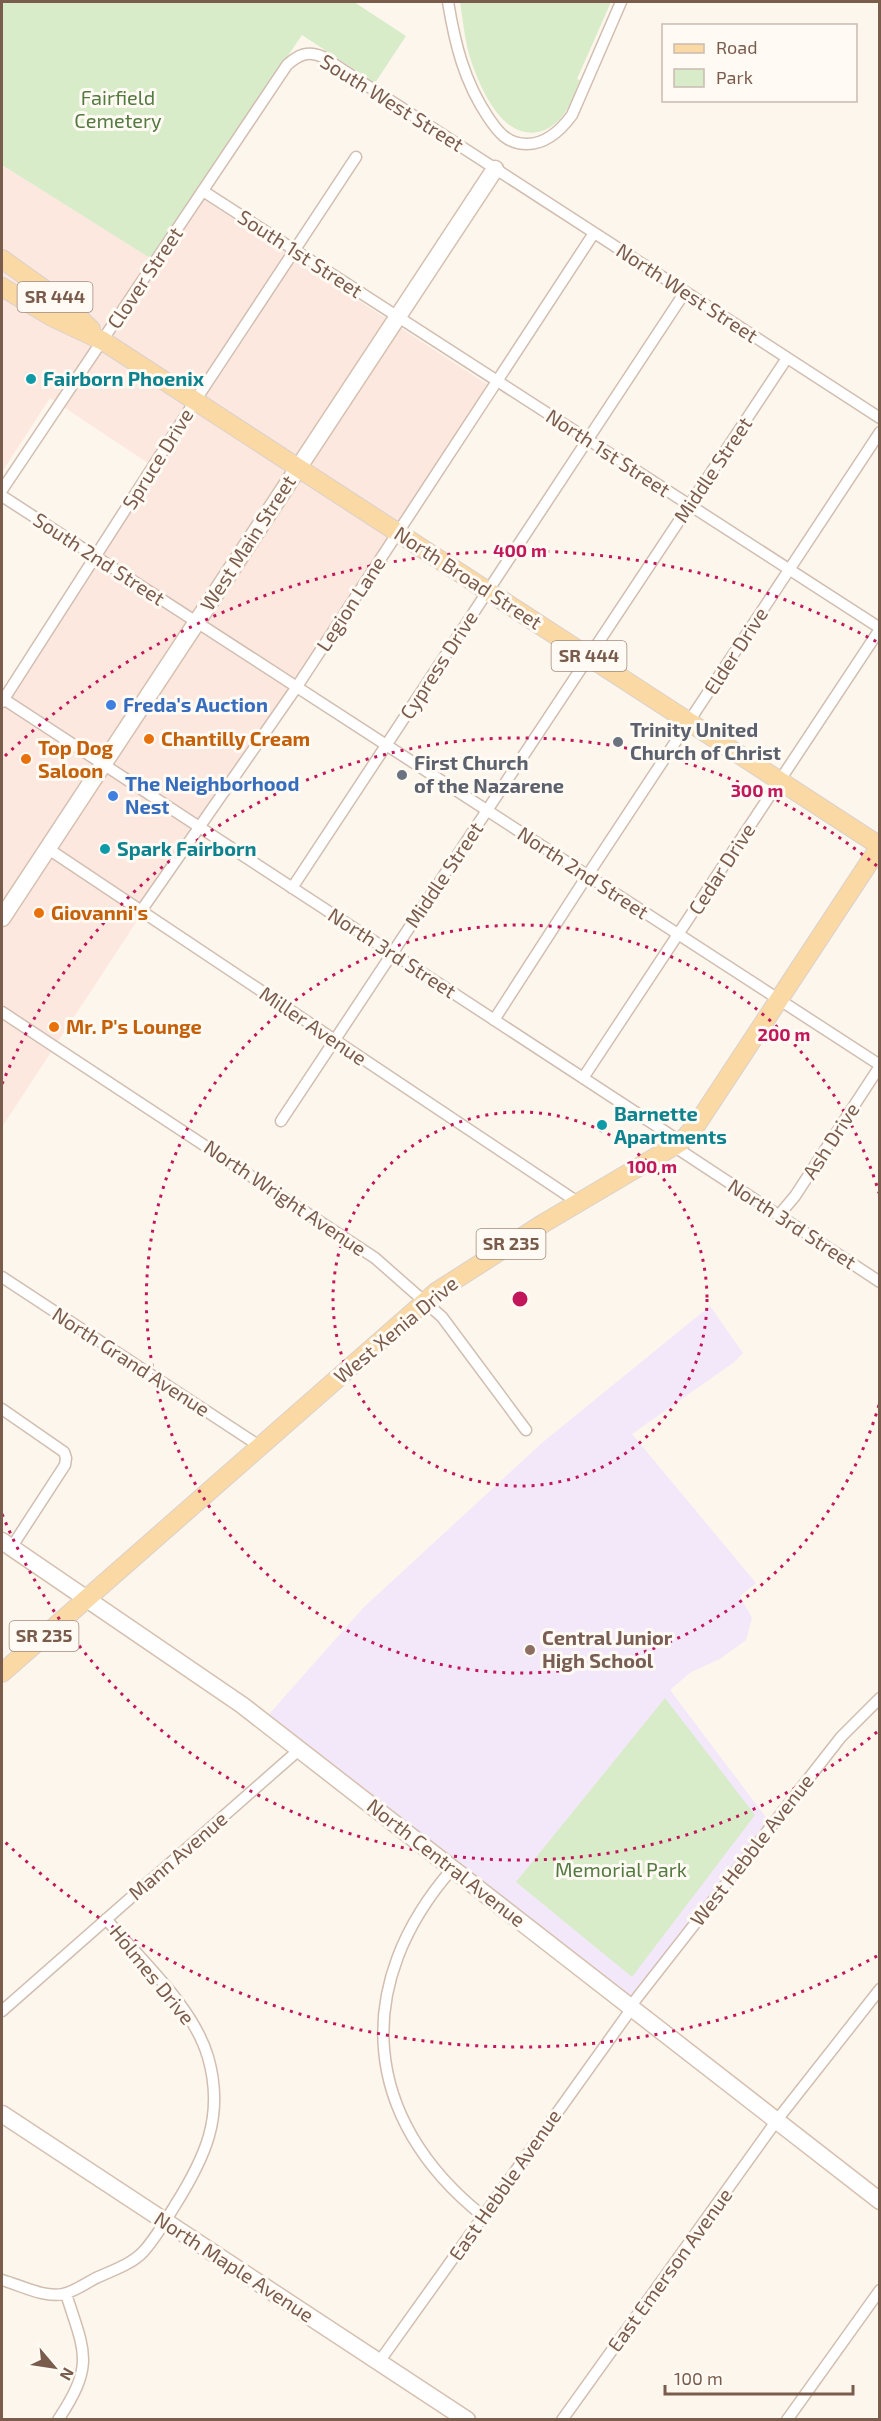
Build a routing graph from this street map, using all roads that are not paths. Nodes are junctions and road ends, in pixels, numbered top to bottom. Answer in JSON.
{"nodes":[{"id":1,"x":448,"y":2,"type":"edge"},
{"id":2,"x":621,"y":2,"type":"edge"},
{"id":3,"x":287,"y":65,"type":"joint"},
{"id":4,"x":356,"y":157,"type":"dead end"},
{"id":5,"x":495,"y":169,"type":"junction"},
{"id":6,"x":203,"y":191,"type":"junction"},
{"id":7,"x":594,"y":233,"type":"junction"},
{"id":8,"x":294,"y":251,"type":"junction"},
{"id":9,"x":2,"y":259,"type":"edge"},
{"id":10,"x":2,"y":287,"type":"edge"},
{"id":11,"x":686,"y":292,"type":"junction"},
{"id":12,"x":397,"y":317,"type":"junction"},
{"id":13,"x":103,"y":341,"type":"junction"},
{"id":14,"x":787,"y":358,"type":"junction"},
{"id":15,"x":497,"y":381,"type":"junction"},
{"id":16,"x":195,"y":401,"type":"junction"},
{"id":17,"x":879,"y":418,"type":"edge"},
{"id":18,"x":879,"y":432,"type":"edge"},
{"id":19,"x":588,"y":440,"type":"junction"},
{"id":20,"x":298,"y":468,"type":"junction"},
{"id":21,"x":2,"y":490,"type":"edge"},
{"id":22,"x":2,"y":496,"type":"edge"},
{"id":23,"x":689,"y":506,"type":"junction"},
{"id":24,"x":398,"y":531,"type":"junction"},
{"id":25,"x":96,"y":557,"type":"junction"},
{"id":26,"x":789,"y":570,"type":"junction"},
{"id":27,"x":489,"y":591,"type":"junction"},
{"id":28,"x":196,"y":623,"type":"junction"},
{"id":29,"x":879,"y":629,"type":"edge"},
{"id":30,"x":589,"y":656,"type":"junction"},
{"id":31,"x":296,"y":688,"type":"junction"},
{"id":32,"x":2,"y":700,"type":"edge"},
{"id":33,"x":689,"y":722,"type":"junction"},
{"id":34,"x":387,"y":745,"type":"junction"},
{"id":35,"x":102,"y":764,"type":"junction"},
{"id":36,"x":780,"y":780,"type":"junction"},
{"id":37,"x":487,"y":810,"type":"junction"},
{"id":38,"x":199,"y":828,"type":"junction"},
{"id":39,"x":879,"y":846,"type":"edge"},
{"id":40,"x":47,"y":848,"type":"junction"},
{"id":41,"x":586,"y":876,"type":"junction"},
{"id":42,"x":292,"y":888,"type":"junction"},
{"id":43,"x":141,"y":911,"type":"junction"},
{"id":44,"x":2,"y":918,"type":"edge"},
{"id":45,"x":679,"y":935,"type":"junction"},
{"id":46,"x":392,"y":954,"type":"junction"},
{"id":47,"x":778,"y":1000,"type":"junction"},
{"id":48,"x":2,"y":1012,"type":"edge"},
{"id":49,"x":494,"y":1020,"type":"junction"},
{"id":50,"x":335,"y":1040,"type":"junction"},
{"id":51,"x":879,"y":1065,"type":"edge"},
{"id":52,"x":583,"y":1078,"type":"junction"},
{"id":53,"x":281,"y":1121,"type":"dead end"},
{"id":54,"x":678,"y":1144,"type":"junction"},
{"id":55,"x":579,"y":1203,"type":"junction"},
{"id":56,"x":779,"y":1215,"type":"junction"},
{"id":57,"x":2,"y":1277,"type":"edge"},
{"id":58,"x":879,"y":1282,"type":"edge"},
{"id":59,"x":425,"y":1303,"type":"junction"},
{"id":60,"x":2,"y":1409,"type":"edge"},
{"id":61,"x":526,"y":1430,"type":"dead end"},
{"id":62,"x":261,"y":1447,"type":"junction"},
{"id":63,"x":6,"y":1544,"type":"edge"},
{"id":64,"x":86,"y":1599,"type":"junction"},
{"id":65,"x":2,"y":1673,"type":"edge"},
{"id":66,"x":879,"y":1698,"type":"edge"},
{"id":67,"x":300,"y":1749,"type":"junction"},
{"id":68,"x":453,"y":1868,"type":"junction"},
{"id":69,"x":106,"y":1919,"type":"junction"},
{"id":70,"x":879,"y":1989,"type":"edge"},
{"id":71,"x":632,"y":2008,"type":"junction"},
{"id":72,"x":2,"y":2011,"type":"edge"},
{"id":73,"x":2,"y":2114,"type":"edge"},
{"id":74,"x":777,"y":2120,"type":"junction"},
{"id":75,"x":879,"y":2201,"type":"edge"},
{"id":76,"x":483,"y":2216,"type":"junction"},
{"id":77,"x":165,"y":2222,"type":"junction"},
{"id":78,"x":2,"y":2280,"type":"edge"},
{"id":79,"x":879,"y":2290,"type":"edge"},
{"id":80,"x":66,"y":2294,"type":"junction"},
{"id":81,"x":379,"y":2362,"type":"junction"},
{"id":82,"x":58,"y":2420,"type":"edge"},
{"id":83,"x":467,"y":2420,"type":"edge"},
{"id":84,"x":562,"y":2420,"type":"edge"},
{"id":85,"x":787,"y":2420,"type":"edge"}],
"edges":[{"from":1,"to":2,"type":"street"},
{"from":3,"to":5,"type":"street","name":"South West Street"},
{"from":3,"to":6,"type":"street","name":"Clover Street"},
{"from":4,"to":8,"type":"street","name":"Spruce Drive"},
{"from":5,"to":7,"type":"street","name":"North West Street"},
{"from":5,"to":12,"type":"street","name":"West Main Street"},
{"from":6,"to":8,"type":"street","name":"South 1st Street"},
{"from":6,"to":13,"type":"street","name":"Clover Street"},
{"from":7,"to":11,"type":"street","name":"North West Street"},
{"from":7,"to":15,"type":"street","name":"Legion Lane"},
{"from":8,"to":12,"type":"street","name":"South 1st Street"},
{"from":8,"to":16,"type":"street","name":"Spruce Drive"},
{"from":9,"to":13,"type":"main road","number":"SR 444"},
{"from":10,"to":13,"type":"main road","number":"SR 444"},
{"from":11,"to":14,"type":"street","name":"North West Street"},
{"from":11,"to":19,"type":"street","name":"Cypress Drive"},
{"from":12,"to":15,"type":"street","name":"North 1st Street"},
{"from":12,"to":20,"type":"street","name":"West Main Street"},
{"from":13,"to":16,"type":"main road","number":"SR 444"},
{"from":13,"to":21,"type":"street","name":"Clover Street"},
{"from":14,"to":17,"type":"street","name":"North West Street"},
{"from":14,"to":23,"type":"street","name":"Middle Street"},
{"from":15,"to":19,"type":"street","name":"North 1st Street"},
{"from":15,"to":24,"type":"street","name":"Legion Lane"},
{"from":16,"to":20,"type":"main road","number":"SR 444"},
{"from":16,"to":25,"type":"street","name":"Spruce Drive"},
{"from":18,"to":26,"type":"street","name":"Elder Drive"},
{"from":19,"to":23,"type":"street","name":"North 1st Street"},
{"from":19,"to":27,"type":"street","name":"Cypress Drive"},
{"from":20,"to":24,"type":"main road","name":"North Broad Street","number":"SR 444"},
{"from":20,"to":28,"type":"street","name":"West Main Street"},
{"from":22,"to":25,"type":"street","name":"South 2nd Street"},
{"from":23,"to":26,"type":"street","name":"North 1st Street"},
{"from":23,"to":30,"type":"street","name":"Middle Street"},
{"from":24,"to":27,"type":"main road","name":"North Broad Street","number":"SR 444"},
{"from":24,"to":31,"type":"street","name":"Legion Lane"},
{"from":25,"to":28,"type":"street","name":"South 2nd Street"},
{"from":25,"to":32,"type":"street","name":"Spruce Drive"},
{"from":26,"to":29,"type":"street","name":"North 1st Street"},
{"from":26,"to":33,"type":"street","name":"Elder Drive"},
{"from":27,"to":30,"type":"main road","name":"North Broad Street","number":"SR 444"},
{"from":27,"to":34,"type":"street","name":"Cypress Drive"},
{"from":28,"to":31,"type":"street","name":"North 2nd Street"},
{"from":28,"to":35,"type":"street","name":"West Main Street"},
{"from":29,"to":36,"type":"street","name":"Cedar Drive"},
{"from":30,"to":33,"type":"main road","name":"North Broad Street","number":"SR 444"},
{"from":30,"to":37,"type":"street","name":"Middle Street"},
{"from":31,"to":34,"type":"street","name":"North 2nd Street"},
{"from":31,"to":38,"type":"street","name":"Legion Lane"},
{"from":32,"to":35,"type":"street","name":"North 3rd Street"},
{"from":33,"to":36,"type":"main road","name":"North Broad Street","number":"SR 444"},
{"from":33,"to":41,"type":"street","name":"Elder Drive"},
{"from":34,"to":37,"type":"street","name":"North 2nd Street"},
{"from":34,"to":42,"type":"street","name":"Cypress Drive"},
{"from":35,"to":38,"type":"street","name":"North 3rd Street"},
{"from":35,"to":40,"type":"street","name":"West Main Street"},
{"from":36,"to":39,"type":"main road","name":"North Broad Street","number":"SR 444"},
{"from":36,"to":45,"type":"street","name":"Cedar Drive"},
{"from":37,"to":41,"type":"street","name":"North 2nd Street"},
{"from":37,"to":46,"type":"street","name":"Middle Street"},
{"from":38,"to":42,"type":"street","name":"North 3rd Street"},
{"from":38,"to":43,"type":"street","name":"Legion Lane"},
{"from":39,"to":47,"type":"main road","name":"West Xenia Drive","number":"SR 235"},
{"from":40,"to":43,"type":"street","name":"Miller Avenue"},
{"from":40,"to":44,"type":"street","name":"West Main Street"},
{"from":41,"to":45,"type":"street","name":"North 2nd Street"},
{"from":41,"to":49,"type":"street","name":"Elder Drive"},
{"from":42,"to":46,"type":"street","name":"North 3rd Street"},
{"from":43,"to":50,"type":"street","name":"Miller Avenue"},
{"from":45,"to":47,"type":"street","name":"North 2nd Street"},
{"from":45,"to":52,"type":"street","name":"Cedar Drive"},
{"from":46,"to":49,"type":"street","name":"North 3rd Street"},
{"from":46,"to":50,"type":"street","name":"Middle Street"},
{"from":47,"to":51,"type":"street","name":"North 2nd Street"},
{"from":47,"to":54,"type":"main road","name":"West Xenia Drive","number":"SR 235"},
{"from":48,"to":59,"type":"street","name":"North Wright Avenue"},
{"from":49,"to":52,"type":"street","name":"North 3rd Street"},
{"from":50,"to":53,"type":"street","name":"Middle Street"},
{"from":50,"to":55,"type":"street","name":"Miller Avenue"},
{"from":51,"to":56,"type":"street","name":"Ash Drive"},
{"from":52,"to":54,"type":"street","name":"North 3rd Street"},
{"from":54,"to":55,"type":"main road","name":"West Xenia Drive","number":"SR 235"},
{"from":54,"to":56,"type":"street","name":"North 3rd Street"},
{"from":55,"to":59,"type":"main road","name":"West Xenia Drive","number":"SR 235"},
{"from":56,"to":58,"type":"street","name":"North 3rd Street"},
{"from":57,"to":62,"type":"street","name":"North Grand Avenue"},
{"from":59,"to":61,"type":"street","name":"North Wright Avenue"},
{"from":59,"to":62,"type":"main road","name":"West Xenia Drive","number":"SR 235"},
{"from":60,"to":63,"type":"street"},
{"from":62,"to":64,"type":"main road","name":"West Xenia Drive","number":"SR 235"},
{"from":63,"to":64,"type":"street","name":"North Central Avenue"},
{"from":64,"to":65,"type":"main road","number":"SR 235"},
{"from":64,"to":67,"type":"street","name":"North Central Avenue"},
{"from":66,"to":71,"type":"street","name":"West Hebble Avenue"},
{"from":67,"to":68,"type":"street","name":"North Central Avenue"},
{"from":67,"to":69,"type":"street","name":"Mann Avenue"},
{"from":68,"to":71,"type":"street","name":"North Central Avenue"},
{"from":68,"to":76,"type":"street"},
{"from":69,"to":72,"type":"street","name":"Mann Avenue"},
{"from":69,"to":77,"type":"street","name":"Holmes Drive"},
{"from":70,"to":74,"type":"street","name":"East Emerson Avenue"},
{"from":71,"to":74,"type":"street","name":"North Central Avenue"},
{"from":71,"to":76,"type":"street","name":"East Hebble Avenue"},
{"from":73,"to":77,"type":"street","name":"North Maple Avenue"},
{"from":74,"to":75,"type":"street","name":"North Central Avenue"},
{"from":74,"to":84,"type":"street","name":"East Emerson Avenue"},
{"from":76,"to":81,"type":"street","name":"East Hebble Avenue"},
{"from":77,"to":80,"type":"street","name":"Holmes Drive"},
{"from":77,"to":81,"type":"street","name":"North Maple Avenue"},
{"from":78,"to":80,"type":"street"},
{"from":79,"to":85,"type":"street"},
{"from":80,"to":82,"type":"street"},
{"from":81,"to":83,"type":"street","name":"North Maple Avenue"}]}
